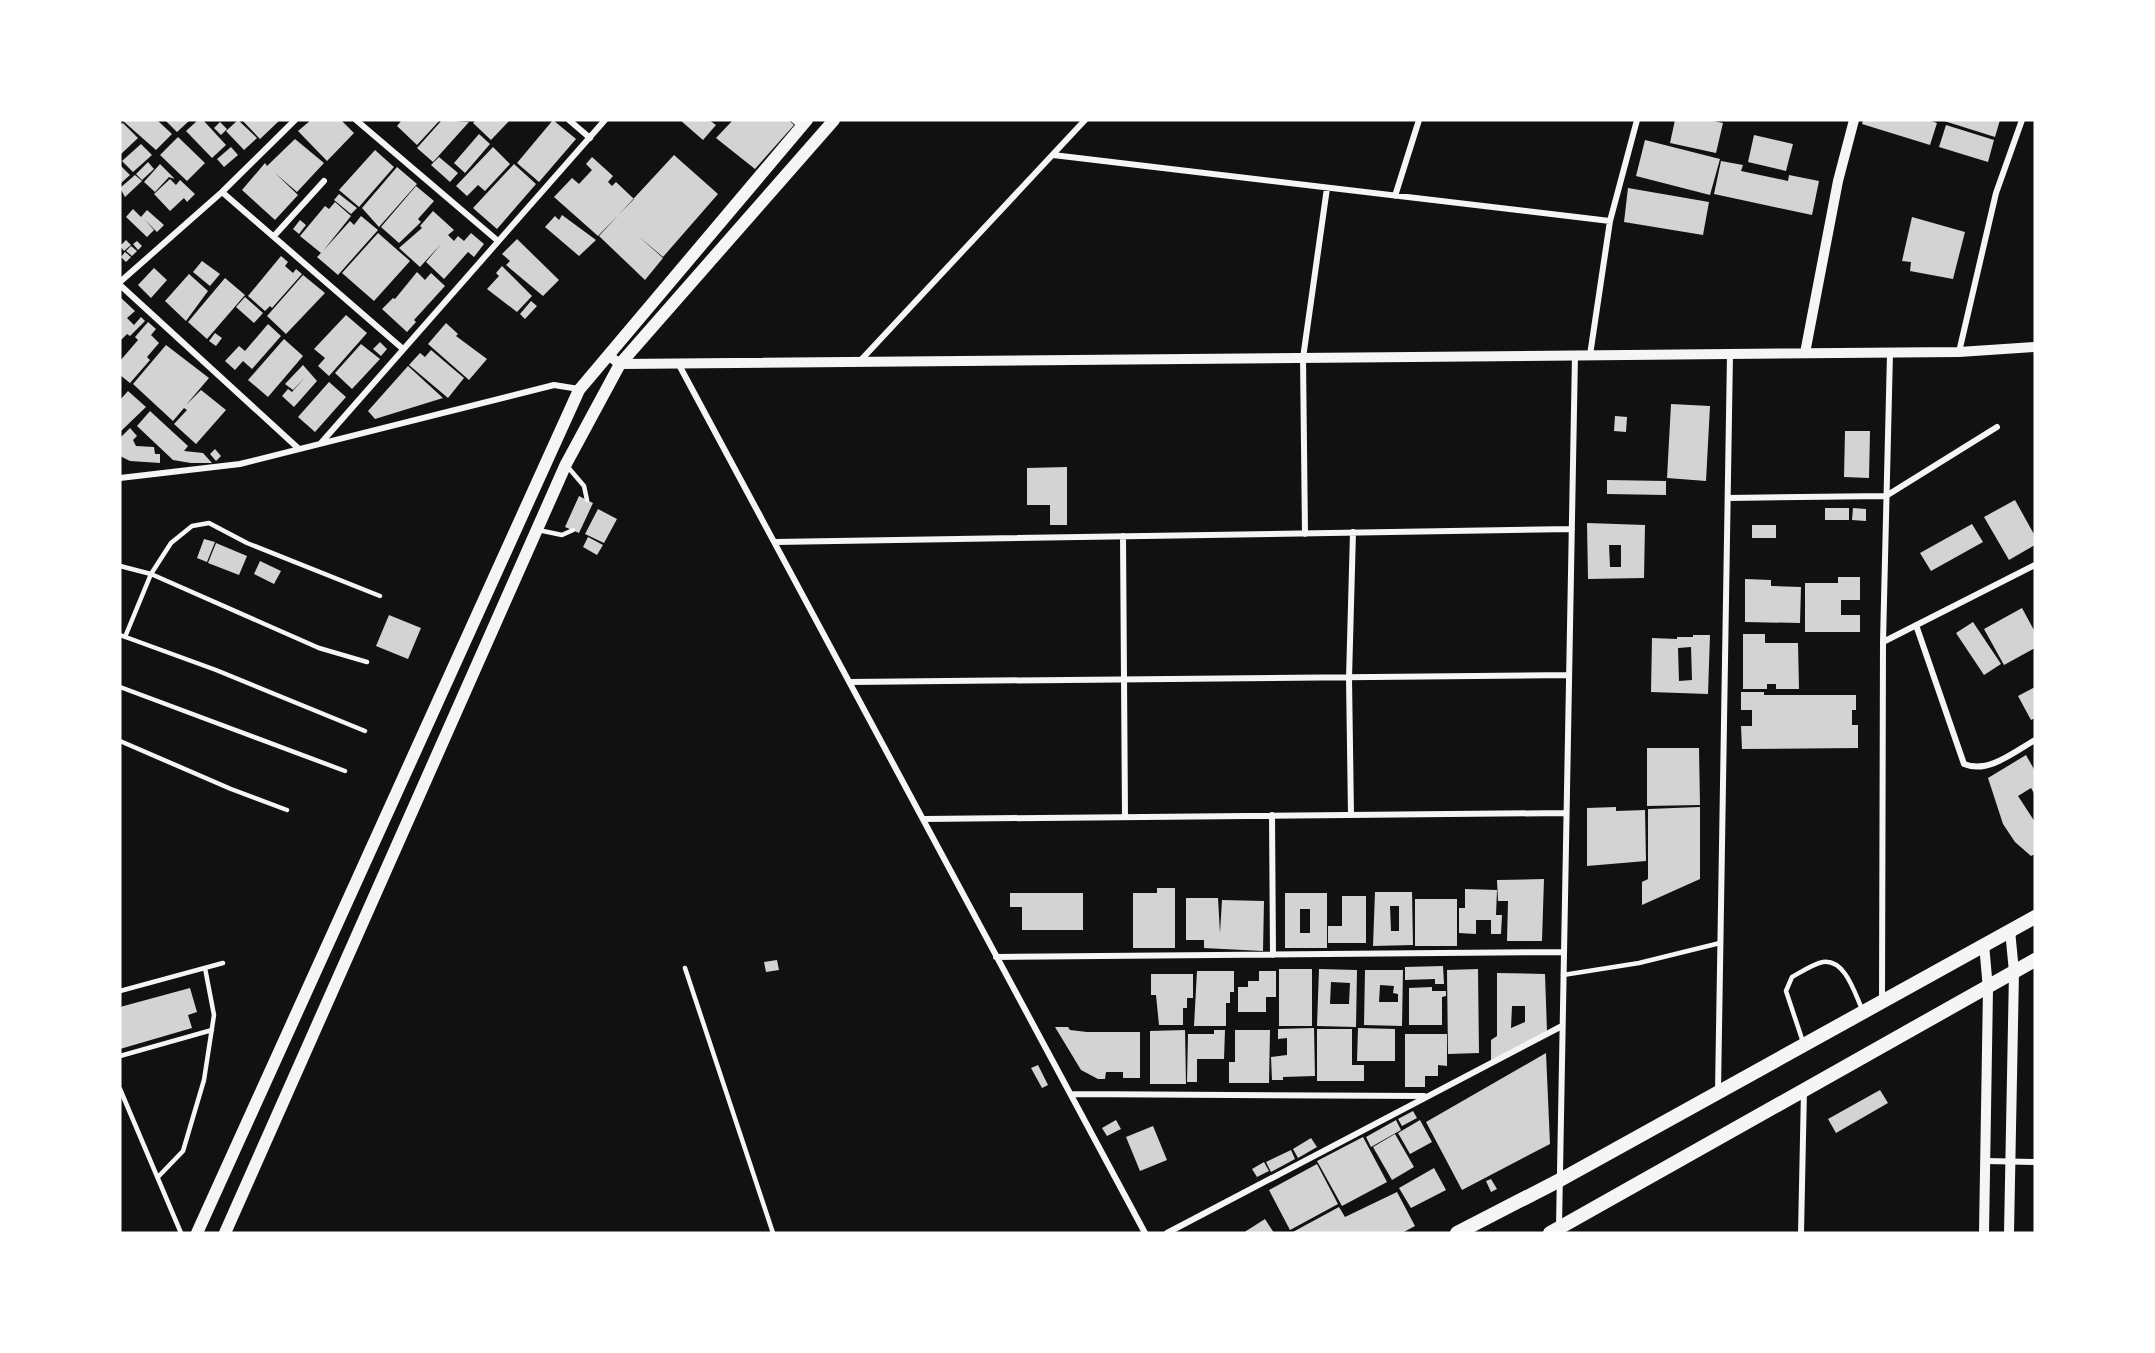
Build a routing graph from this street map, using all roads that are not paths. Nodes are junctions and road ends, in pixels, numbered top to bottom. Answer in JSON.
{"nodes":[{"id":1,"x":295,"y":120,"type":"edge"},
{"id":2,"x":356,"y":120,"type":"edge"},
{"id":3,"x":569,"y":120,"type":"edge"},
{"id":4,"x":605,"y":120,"type":"edge"},
{"id":5,"x":834,"y":120,"type":"edge"},
{"id":6,"x":1085,"y":120,"type":"edge"},
{"id":7,"x":1419,"y":120,"type":"edge"},
{"id":8,"x":1637,"y":120,"type":"edge"},
{"id":9,"x":1854,"y":120,"type":"edge"},
{"id":10,"x":2022,"y":120,"type":"edge"},
{"id":11,"x":801,"y":122,"type":"edge"},
{"id":12,"x":590,"y":138,"type":"junction"},
{"id":13,"x":1053,"y":155,"type":"junction"},
{"id":14,"x":324,"y":181,"type":"dead end"},
{"id":15,"x":1326,"y":188,"type":"junction"},
{"id":16,"x":222,"y":192,"type":"junction"},
{"id":17,"x":1395,"y":196,"type":"junction"},
{"id":18,"x":1610,"y":221,"type":"junction"},
{"id":19,"x":274,"y":236,"type":"junction"},
{"id":20,"x":498,"y":241,"type":"junction"},
{"id":21,"x":120,"y":283,"type":"edge"},
{"id":22,"x":2035,"y":347,"type":"edge"},
{"id":23,"x":403,"y":349,"type":"junction"},
{"id":24,"x":1890,"y":352,"type":"junction"},
{"id":25,"x":1959,"y":352,"type":"junction"},
{"id":26,"x":1730,"y":354,"type":"junction"},
{"id":27,"x":1805,"y":354,"type":"junction"},
{"id":28,"x":608,"y":355,"type":"junction"},
{"id":29,"x":1575,"y":355,"type":"junction"},
{"id":30,"x":1590,"y":355,"type":"junction"},
{"id":31,"x":1303,"y":358,"type":"junction"},
{"id":32,"x":859,"y":362,"type":"junction"},
{"id":33,"x":678,"y":363,"type":"junction"},
{"id":34,"x":620,"y":364,"type":"junction"},
{"id":35,"x":579,"y":390,"type":"junction"},
{"id":36,"x":1996,"y":427,"type":"dead end"},
{"id":37,"x":320,"y":444,"type":"junction"},
{"id":38,"x":300,"y":449,"type":"junction"},
{"id":39,"x":566,"y":464,"type":"junction"},
{"id":40,"x":120,"y":478,"type":"edge"},
{"id":41,"x":1886,"y":496,"type":"junction"},
{"id":42,"x":1728,"y":498,"type":"junction"},
{"id":43,"x":587,"y":500,"type":"dead end"},
{"id":44,"x":1572,"y":529,"type":"junction"},
{"id":45,"x":537,"y":530,"type":"junction"},
{"id":46,"x":573,"y":530,"type":"dead end"},
{"id":47,"x":1353,"y":532,"type":"junction"},
{"id":48,"x":1305,"y":534,"type":"junction"},
{"id":49,"x":1123,"y":536,"type":"junction"},
{"id":50,"x":775,"y":542,"type":"junction"},
{"id":51,"x":2035,"y":565,"type":"edge"},
{"id":52,"x":120,"y":566,"type":"edge"},
{"id":53,"x":151,"y":574,"type":"junction"},
{"id":54,"x":380,"y":596,"type":"dead end"},
{"id":55,"x":1916,"y":625,"type":"junction"},
{"id":56,"x":122,"y":636,"type":"edge"},
{"id":57,"x":1883,"y":642,"type":"junction"},
{"id":58,"x":367,"y":662,"type":"dead end"},
{"id":59,"x":1569,"y":675,"type":"junction"},
{"id":60,"x":1349,"y":678,"type":"junction"},
{"id":61,"x":1124,"y":679,"type":"junction"},
{"id":62,"x":850,"y":682,"type":"junction"},
{"id":63,"x":120,"y":687,"type":"edge"},
{"id":64,"x":365,"y":731,"type":"dead end"},
{"id":65,"x":2035,"y":740,"type":"edge"},
{"id":66,"x":120,"y":741,"type":"edge"},
{"id":67,"x":345,"y":771,"type":"dead end"},
{"id":68,"x":287,"y":810,"type":"dead end"},
{"id":69,"x":1566,"y":813,"type":"junction"},
{"id":70,"x":1272,"y":815,"type":"junction"},
{"id":71,"x":1351,"y":815,"type":"junction"},
{"id":72,"x":1125,"y":817,"type":"junction"},
{"id":73,"x":924,"y":819,"type":"junction"},
{"id":74,"x":2035,"y":917,"type":"edge"},
{"id":75,"x":2010,"y":930,"type":"junction"},
{"id":76,"x":1720,"y":943,"type":"junction"},
{"id":77,"x":1984,"y":944,"type":"junction"},
{"id":78,"x":1564,"y":952,"type":"junction"},
{"id":79,"x":1274,"y":955,"type":"junction"},
{"id":80,"x":996,"y":957,"type":"junction"},
{"id":81,"x":2035,"y":960,"type":"edge"},
{"id":82,"x":223,"y":963,"type":"dead end"},
{"id":83,"x":205,"y":968,"type":"junction"},
{"id":84,"x":685,"y":968,"type":"dead end"},
{"id":85,"x":2014,"y":972,"type":"junction"},
{"id":86,"x":1563,"y":975,"type":"junction"},
{"id":87,"x":1988,"y":989,"type":"junction"},
{"id":88,"x":120,"y":992,"type":"edge"},
{"id":89,"x":1882,"y":1001,"type":"junction"},
{"id":90,"x":1863,"y":1011,"type":"junction"},
{"id":91,"x":1562,"y":1026,"type":"junction"},
{"id":92,"x":212,"y":1030,"type":"junction"},
{"id":93,"x":1803,"y":1045,"type":"junction"},
{"id":94,"x":120,"y":1056,"type":"edge"},
{"id":95,"x":120,"y":1089,"type":"edge"},
{"id":96,"x":1804,"y":1089,"type":"junction"},
{"id":97,"x":1718,"y":1093,"type":"junction"},
{"id":98,"x":1071,"y":1094,"type":"junction"},
{"id":99,"x":1426,"y":1096,"type":"junction"},
{"id":100,"x":1985,"y":1161,"type":"junction"},
{"id":101,"x":2010,"y":1162,"type":"junction"},
{"id":102,"x":2035,"y":1162,"type":"edge"},
{"id":103,"x":158,"y":1177,"type":"junction"},
{"id":104,"x":1560,"y":1180,"type":"junction"},
{"id":105,"x":1556,"y":1231,"type":"edge"},
{"id":106,"x":181,"y":1233,"type":"edge"},
{"id":107,"x":197,"y":1233,"type":"edge"},
{"id":108,"x":225,"y":1233,"type":"edge"},
{"id":109,"x":773,"y":1233,"type":"edge"},
{"id":110,"x":1145,"y":1233,"type":"edge"},
{"id":111,"x":1167,"y":1233,"type":"edge"},
{"id":112,"x":1457,"y":1233,"type":"edge"},
{"id":113,"x":1801,"y":1233,"type":"edge"},
{"id":114,"x":1984,"y":1233,"type":"edge"},
{"id":115,"x":2009,"y":1233,"type":"edge"}],
"edges":[{"from":1,"to":16,"type":"street"},
{"from":2,"to":20,"type":"street"},
{"from":3,"to":12,"type":"street"},
{"from":4,"to":12,"type":"street"},
{"from":5,"to":34,"type":"main road"},
{"from":6,"to":13,"type":"street"},
{"from":7,"to":17,"type":"street"},
{"from":8,"to":18,"type":"street"},
{"from":9,"to":27,"type":"street"},
{"from":10,"to":25,"type":"street"},
{"from":11,"to":28,"type":"main road"},
{"from":12,"to":20,"type":"street"},
{"from":13,"to":15,"type":"street"},
{"from":13,"to":32,"type":"street"},
{"from":14,"to":19,"type":"street"},
{"from":15,"to":17,"type":"street"},
{"from":15,"to":31,"type":"street"},
{"from":16,"to":19,"type":"street"},
{"from":16,"to":21,"type":"street"},
{"from":17,"to":18,"type":"street"},
{"from":18,"to":30,"type":"street"},
{"from":19,"to":23,"type":"street"},
{"from":20,"to":23,"type":"street"},
{"from":21,"to":38,"type":"street"},
{"from":22,"to":25,"type":"street"},
{"from":23,"to":37,"type":"street"},
{"from":24,"to":25,"type":"street"},
{"from":24,"to":27,"type":"street"},
{"from":24,"to":41,"type":"street"},
{"from":26,"to":27,"type":"street"},
{"from":26,"to":30,"type":"street"},
{"from":26,"to":42,"type":"street"},
{"from":28,"to":34,"type":"street"},
{"from":28,"to":35,"type":"main road"},
{"from":29,"to":30,"type":"street"},
{"from":29,"to":31,"type":"street"},
{"from":29,"to":44,"type":"street"},
{"from":31,"to":32,"type":"street"},
{"from":31,"to":48,"type":"street"},
{"from":32,"to":33,"type":"street"},
{"from":33,"to":34,"type":"street"},
{"from":33,"to":50,"type":"street"},
{"from":34,"to":39,"type":"main road"},
{"from":35,"to":37,"type":"street"},
{"from":35,"to":107,"type":"main road"},
{"from":36,"to":41,"type":"street"},
{"from":37,"to":38,"type":"street"},
{"from":38,"to":40,"type":"street"},
{"from":39,"to":43,"type":"lane"},
{"from":39,"to":45,"type":"main road"},
{"from":41,"to":42,"type":"street"},
{"from":41,"to":57,"type":"street"},
{"from":42,"to":76,"type":"street"},
{"from":44,"to":47,"type":"street"},
{"from":44,"to":59,"type":"street"},
{"from":45,"to":46,"type":"lane"},
{"from":45,"to":108,"type":"main road"},
{"from":47,"to":48,"type":"street"},
{"from":47,"to":60,"type":"street"},
{"from":48,"to":49,"type":"street"},
{"from":49,"to":50,"type":"street"},
{"from":49,"to":61,"type":"street"},
{"from":50,"to":62,"type":"street"},
{"from":51,"to":55,"type":"street"},
{"from":52,"to":53,"type":"lane"},
{"from":53,"to":54,"type":"lane"},
{"from":53,"to":56,"type":"lane"},
{"from":53,"to":58,"type":"lane"},
{"from":55,"to":57,"type":"street"},
{"from":55,"to":65,"type":"street"},
{"from":56,"to":64,"type":"lane"},
{"from":57,"to":89,"type":"street"},
{"from":59,"to":60,"type":"street"},
{"from":59,"to":69,"type":"street"},
{"from":60,"to":61,"type":"street"},
{"from":60,"to":71,"type":"street"},
{"from":61,"to":62,"type":"street"},
{"from":61,"to":72,"type":"street"},
{"from":62,"to":73,"type":"street"},
{"from":63,"to":67,"type":"lane"},
{"from":66,"to":68,"type":"lane"},
{"from":69,"to":71,"type":"street"},
{"from":69,"to":78,"type":"street"},
{"from":70,"to":71,"type":"street"},
{"from":70,"to":72,"type":"street"},
{"from":70,"to":79,"type":"street"},
{"from":72,"to":73,"type":"street"},
{"from":73,"to":80,"type":"street"},
{"from":74,"to":75,"type":"highway"},
{"from":75,"to":77,"type":"highway"},
{"from":75,"to":85,"type":"street"},
{"from":76,"to":86,"type":"lane"},
{"from":76,"to":97,"type":"street"},
{"from":77,"to":87,"type":"street"},
{"from":77,"to":89,"type":"highway"},
{"from":78,"to":79,"type":"street"},
{"from":78,"to":86,"type":"street"},
{"from":79,"to":80,"type":"street"},
{"from":80,"to":98,"type":"street"},
{"from":81,"to":85,"type":"highway"},
{"from":82,"to":83,"type":"lane"},
{"from":83,"to":88,"type":"lane"},
{"from":83,"to":92,"type":"lane"},
{"from":84,"to":109,"type":"lane"},
{"from":85,"to":87,"type":"highway"},
{"from":85,"to":101,"type":"street"},
{"from":86,"to":91,"type":"street"},
{"from":87,"to":96,"type":"highway"},
{"from":87,"to":100,"type":"street"},
{"from":89,"to":90,"type":"highway"},
{"from":90,"to":93,"type":"highway"},
{"from":90,"to":93,"type":"lane"},
{"from":91,"to":99,"type":"street"},
{"from":91,"to":104,"type":"street"},
{"from":92,"to":94,"type":"lane"},
{"from":92,"to":103,"type":"lane"},
{"from":93,"to":97,"type":"highway"},
{"from":95,"to":103,"type":"lane"},
{"from":96,"to":105,"type":"highway"},
{"from":96,"to":113,"type":"street"},
{"from":97,"to":104,"type":"highway"},
{"from":98,"to":99,"type":"street"},
{"from":98,"to":110,"type":"street"},
{"from":99,"to":111,"type":"street"},
{"from":100,"to":101,"type":"street"},
{"from":100,"to":114,"type":"street"},
{"from":101,"to":102,"type":"street"},
{"from":101,"to":115,"type":"street"},
{"from":103,"to":106,"type":"lane"},
{"from":104,"to":105,"type":"street"},
{"from":104,"to":112,"type":"highway"}]}
